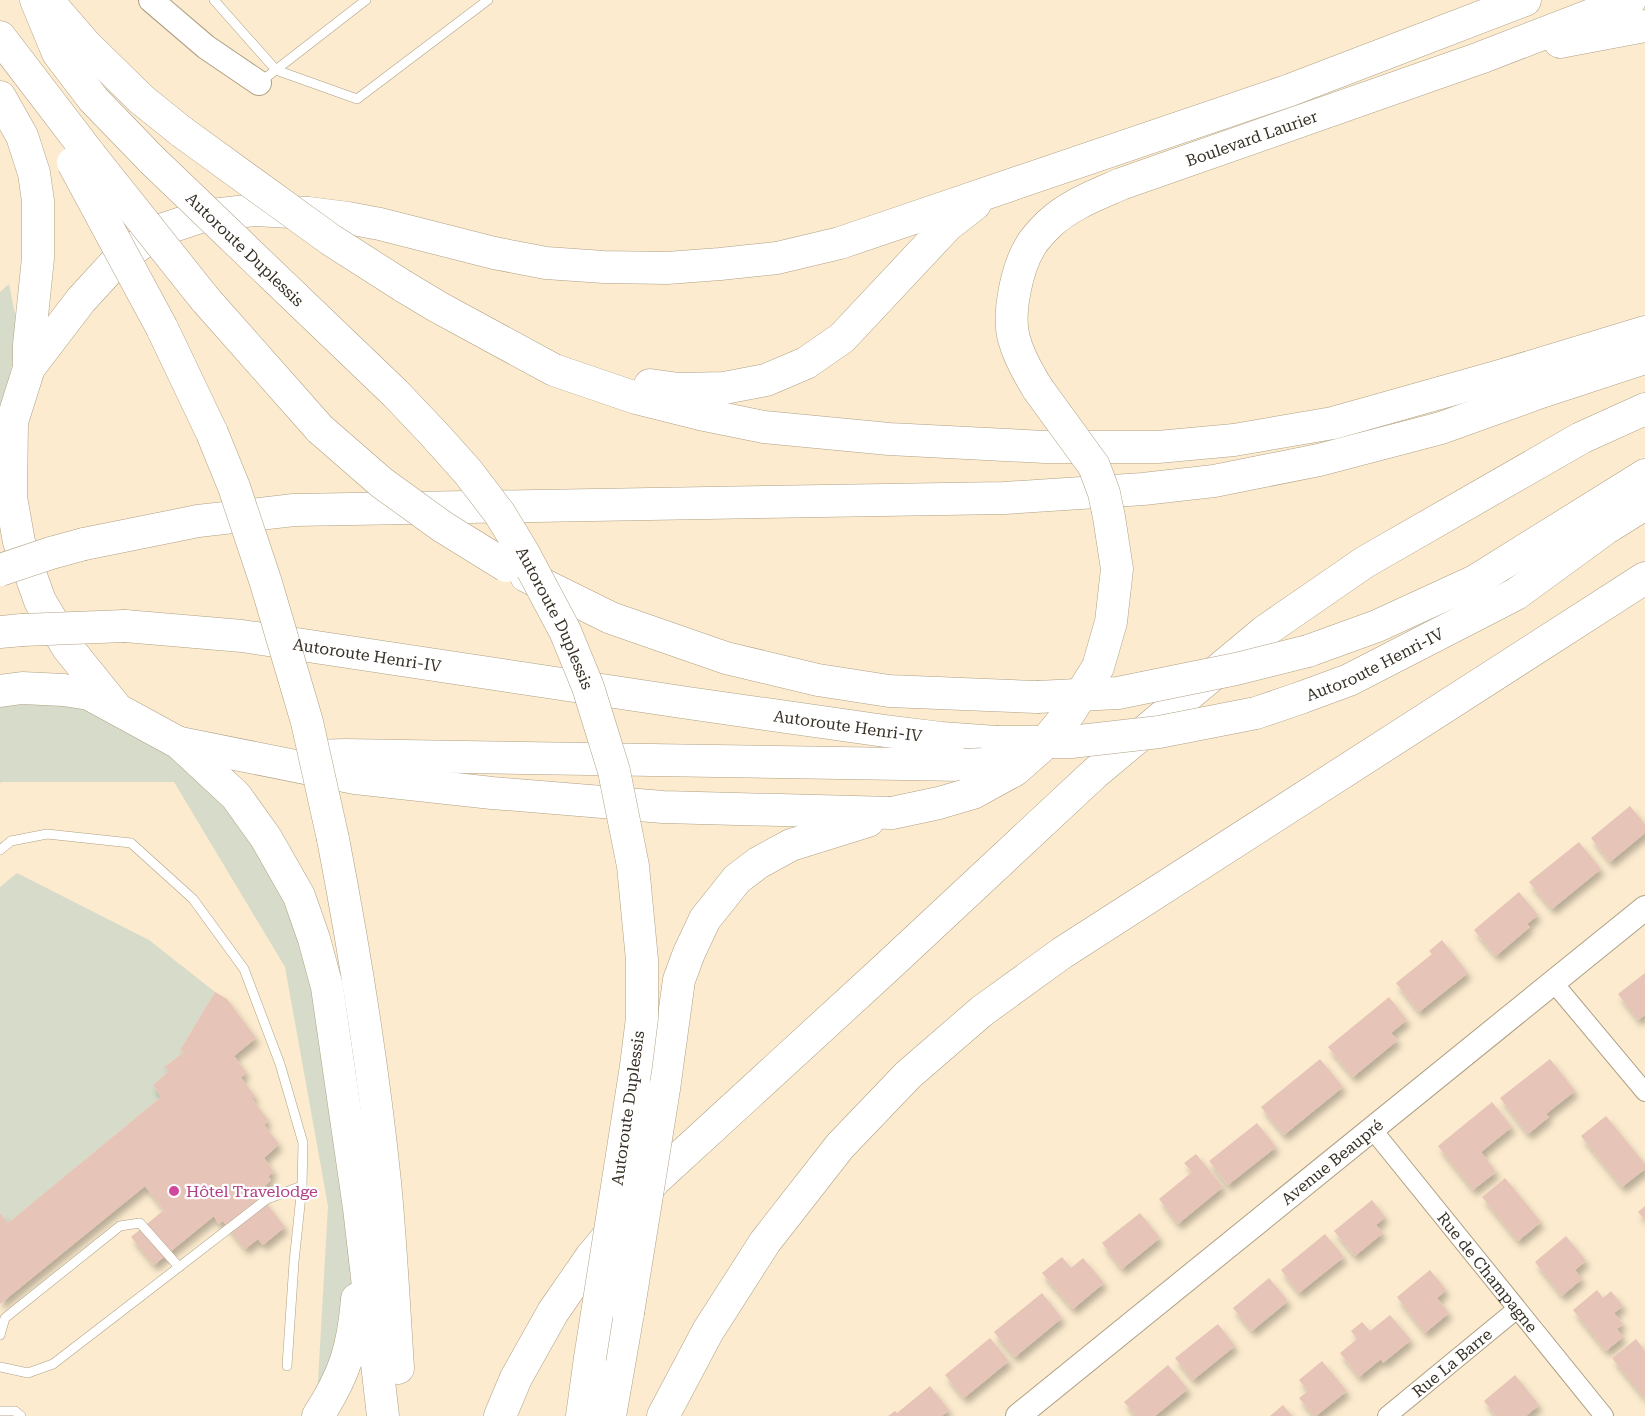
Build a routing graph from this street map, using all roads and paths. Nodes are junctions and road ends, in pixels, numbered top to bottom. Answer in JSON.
{"nodes":[{"id":1,"x":36,"y":0,"type":"edge"},
{"id":2,"x":47,"y":0,"type":"edge"},
{"id":3,"x":151,"y":0,"type":"edge"},
{"id":4,"x":214,"y":0,"type":"edge"},
{"id":5,"x":366,"y":0,"type":"edge"},
{"id":6,"x":488,"y":0,"type":"edge"},
{"id":7,"x":1525,"y":0,"type":"edge"},
{"id":8,"x":1630,"y":0,"type":"edge"},
{"id":9,"x":1645,"y":26,"type":"edge"},
{"id":10,"x":0,"y":37,"type":"edge"},
{"id":11,"x":0,"y":44,"type":"edge"},
{"id":12,"x":1480,"y":58,"type":"junction"},
{"id":13,"x":268,"y":77,"type":"junction"},
{"id":14,"x":0,"y":97,"type":"edge"},
{"id":15,"x":82,"y":160,"type":"junction"},
{"id":16,"x":1058,"y":168,"type":"junction"},
{"id":17,"x":1645,"y":332,"type":"edge"},
{"id":18,"x":488,"y":335,"type":"junction"},
{"id":19,"x":1645,"y":358,"type":"edge"},
{"id":20,"x":29,"y":368,"type":"junction"},
{"id":21,"x":1645,"y":409,"type":"edge"},
{"id":22,"x":6,"y":428,"type":"edge"},
{"id":23,"x":1645,"y":475,"type":"edge"},
{"id":24,"x":1645,"y":504,"type":"edge"},
{"id":25,"x":0,"y":570,"type":"edge"},
{"id":26,"x":1645,"y":579,"type":"edge"},
{"id":27,"x":11,"y":631,"type":"edge"},
{"id":28,"x":0,"y":691,"type":"edge"},
{"id":29,"x":118,"y":710,"type":"junction"},
{"id":30,"x":1256,"y":712,"type":"junction"},
{"id":31,"x":179,"y":742,"type":"junction"},
{"id":32,"x":254,"y":758,"type":"junction"},
{"id":33,"x":892,"y":813,"type":"junction"},
{"id":34,"x":0,"y":850,"type":"edge"},
{"id":35,"x":1645,"y":908,"type":"edge"},
{"id":36,"x":1553,"y":982,"type":"junction"},
{"id":37,"x":1645,"y":1092,"type":"edge"},
{"id":38,"x":1372,"y":1129,"type":"junction"},
{"id":39,"x":302,"y":1186,"type":"junction"},
{"id":40,"x":359,"y":1208,"type":"junction"},
{"id":41,"x":179,"y":1267,"type":"junction"},
{"id":42,"x":1517,"y":1309,"type":"junction"},
{"id":43,"x":0,"y":1335,"type":"edge"},
{"id":44,"x":287,"y":1366,"type":"dead end"},
{"id":45,"x":0,"y":1367,"type":"edge"},
{"id":46,"x":0,"y":1411,"type":"edge"},
{"id":47,"x":21,"y":1416,"type":"edge"},
{"id":48,"x":318,"y":1416,"type":"edge"},
{"id":49,"x":383,"y":1416,"type":"edge"},
{"id":50,"x":402,"y":1416,"type":"edge"},
{"id":51,"x":500,"y":1416,"type":"edge"},
{"id":52,"x":582,"y":1416,"type":"edge"},
{"id":53,"x":610,"y":1416,"type":"edge"},
{"id":54,"x":663,"y":1416,"type":"edge"},
{"id":55,"x":1018,"y":1416,"type":"edge"},
{"id":56,"x":1387,"y":1416,"type":"edge"},
{"id":57,"x":1604,"y":1416,"type":"edge"}],
"edges":[{"from":1,"to":52,"type":"highway","name":"Autoroute Duplessis","bridge":true},
{"from":2,"to":18,"type":"highway","bridge":true},
{"from":3,"to":13,"type":"street"},
{"from":4,"to":13,"type":"lane"},
{"from":5,"to":13,"type":"lane"},
{"from":6,"to":13,"type":"lane"},
{"from":7,"to":16,"type":"highway","name":"Boulevard Laurier"},
{"from":8,"to":12,"type":"highway","name":"Boulevard Laurier"},
{"from":9,"to":12,"type":"highway"},
{"from":10,"to":15,"type":"highway"},
{"from":11,"to":15,"type":"highway"},
{"from":12,"to":33,"type":"highway","name":"Boulevard Laurier","bridge":true},
{"from":14,"to":20,"type":"highway"},
{"from":15,"to":23,"type":"highway","bridge":true},
{"from":15,"to":50,"type":"highway","bridge":true},
{"from":16,"to":18,"type":"highway"},
{"from":16,"to":20,"type":"highway"},
{"from":17,"to":18,"type":"highway"},
{"from":19,"to":25,"type":"highway","bridge":true},
{"from":20,"to":22,"type":"highway"},
{"from":21,"to":51,"type":"highway"},
{"from":22,"to":29,"type":"highway"},
{"from":24,"to":30,"type":"highway","name":"Autoroute Henri-IV","bridge":true},
{"from":26,"to":54,"type":"highway"},
{"from":27,"to":30,"type":"highway","name":"Autoroute Henri-IV","bridge":true},
{"from":28,"to":29,"type":"highway"},
{"from":29,"to":31,"type":"highway"},
{"from":30,"to":32,"type":"highway","bridge":true},
{"from":31,"to":32,"type":"highway"},
{"from":31,"to":40,"type":"highway"},
{"from":32,"to":33,"type":"highway"},
{"from":33,"to":53,"type":"highway","bridge":true},
{"from":34,"to":39,"type":"lane"},
{"from":35,"to":36,"type":"street","name":"Avenue Beaupré"},
{"from":36,"to":37,"type":"street"},
{"from":36,"to":38,"type":"street","name":"Avenue Beaupré"},
{"from":38,"to":42,"type":"street","name":"Rue de Champagne"},
{"from":38,"to":55,"type":"street","name":"Avenue Beaupré"},
{"from":39,"to":41,"type":"lane"},
{"from":39,"to":44,"type":"lane"},
{"from":40,"to":48,"type":"highway"},
{"from":40,"to":49,"type":"highway"},
{"from":41,"to":43,"type":"lane"},
{"from":41,"to":45,"type":"lane"},
{"from":42,"to":56,"type":"street","name":"Rue La Barre"},
{"from":42,"to":57,"type":"street","name":"Rue de Champagne"},
{"from":46,"to":47,"type":"lane"}]}
